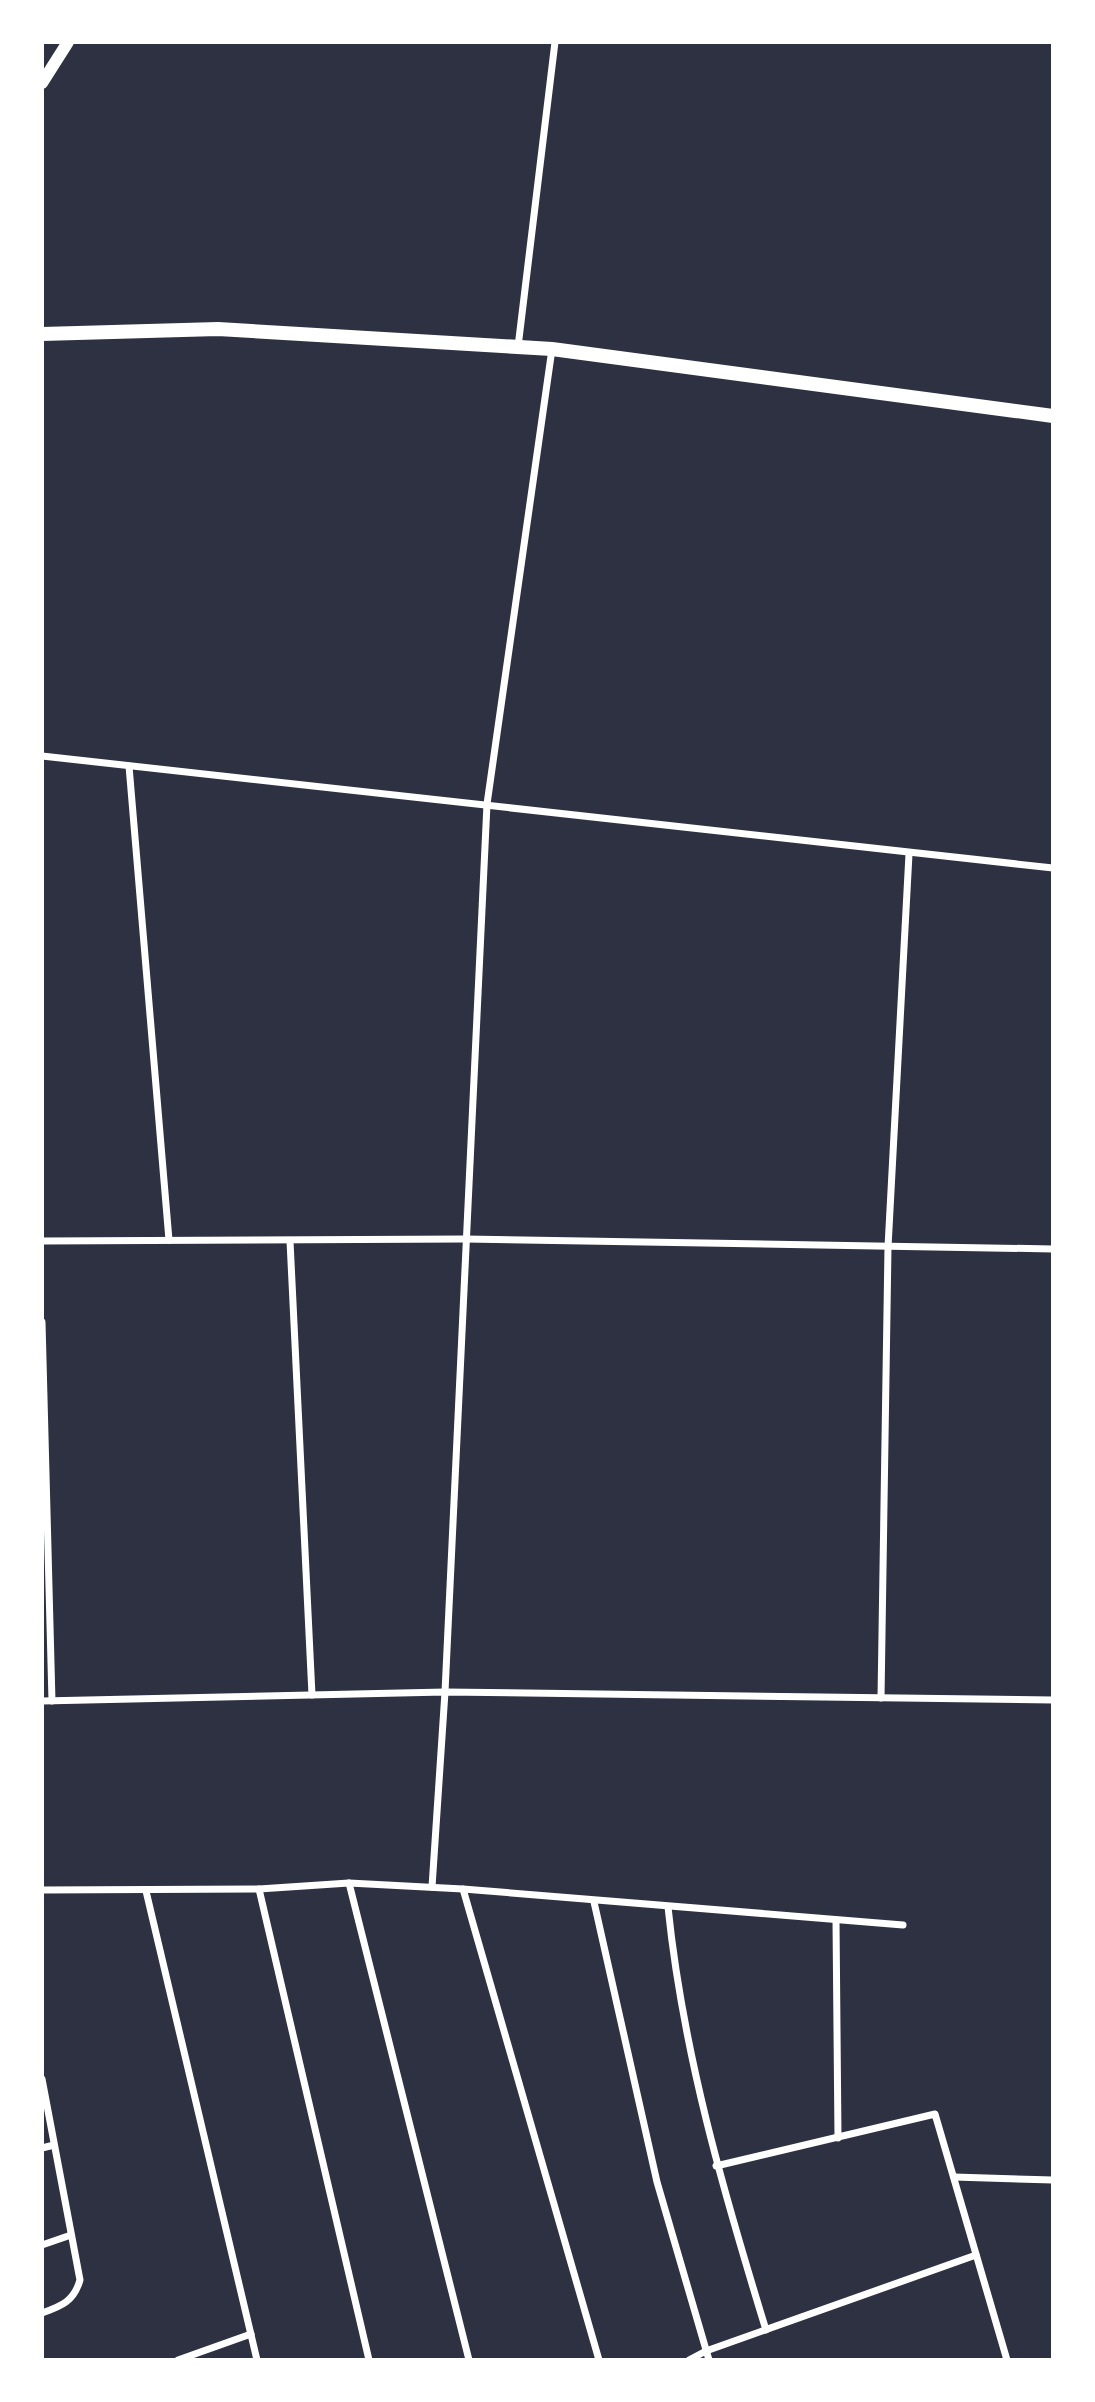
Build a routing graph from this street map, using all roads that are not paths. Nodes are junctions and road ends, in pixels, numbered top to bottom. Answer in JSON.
{"nodes":[{"id":1,"x":68,"y":42,"type":"edge"},
{"id":2,"x":555,"y":42,"type":"edge"},
{"id":3,"x":42,"y":83,"type":"edge"},
{"id":4,"x":42,"y":334,"type":"edge"},
{"id":5,"x":518,"y":347,"type":"junction"},
{"id":6,"x":552,"y":349,"type":"junction"},
{"id":7,"x":1053,"y":416,"type":"edge"},
{"id":8,"x":42,"y":756,"type":"edge"},
{"id":9,"x":129,"y":766,"type":"junction"},
{"id":10,"x":487,"y":804,"type":"junction"},
{"id":11,"x":909,"y":854,"type":"junction"},
{"id":12,"x":1053,"y":869,"type":"edge"},
{"id":13,"x":465,"y":1239,"type":"junction"},
{"id":14,"x":169,"y":1240,"type":"junction"},
{"id":15,"x":42,"y":1241,"type":"edge"},
{"id":16,"x":290,"y":1241,"type":"junction"},
{"id":17,"x":888,"y":1247,"type":"junction"},
{"id":18,"x":1053,"y":1250,"type":"edge"},
{"id":19,"x":42,"y":1322,"type":"edge"},
{"id":20,"x":445,"y":1692,"type":"junction"},
{"id":21,"x":312,"y":1695,"type":"junction"},
{"id":22,"x":881,"y":1698,"type":"junction"},
{"id":23,"x":1053,"y":1700,"type":"edge"},
{"id":24,"x":42,"y":1701,"type":"edge"},
{"id":25,"x":52,"y":1701,"type":"junction"},
{"id":26,"x":349,"y":1882,"type":"junction"},
{"id":27,"x":432,"y":1887,"type":"junction"},
{"id":28,"x":260,"y":1889,"type":"junction"},
{"id":29,"x":463,"y":1889,"type":"junction"},
{"id":30,"x":42,"y":1890,"type":"edge"},
{"id":31,"x":145,"y":1891,"type":"junction"},
{"id":32,"x":594,"y":1902,"type":"junction"},
{"id":33,"x":668,"y":1907,"type":"junction"},
{"id":34,"x":836,"y":1920,"type":"junction"},
{"id":35,"x":903,"y":1925,"type":"dead end"},
{"id":36,"x":42,"y":2079,"type":"edge"},
{"id":37,"x":838,"y":2138,"type":"junction"},
{"id":38,"x":54,"y":2145,"type":"junction"},
{"id":39,"x":42,"y":2148,"type":"edge"},
{"id":40,"x":716,"y":2166,"type":"junction"},
{"id":41,"x":954,"y":2177,"type":"junction"},
{"id":42,"x":1053,"y":2180,"type":"edge"},
{"id":43,"x":71,"y":2235,"type":"junction"},
{"id":44,"x":42,"y":2245,"type":"edge"},
{"id":45,"x":976,"y":2255,"type":"junction"},
{"id":46,"x":42,"y":2313,"type":"edge"},
{"id":47,"x":766,"y":2330,"type":"junction"},
{"id":48,"x":251,"y":2334,"type":"junction"},
{"id":49,"x":706,"y":2351,"type":"junction"},
{"id":50,"x":178,"y":2360,"type":"edge"},
{"id":51,"x":257,"y":2360,"type":"edge"},
{"id":52,"x":369,"y":2360,"type":"edge"},
{"id":53,"x":469,"y":2360,"type":"edge"},
{"id":54,"x":599,"y":2360,"type":"edge"},
{"id":55,"x":689,"y":2360,"type":"edge"},
{"id":56,"x":709,"y":2360,"type":"edge"},
{"id":57,"x":1007,"y":2360,"type":"edge"}],
"edges":[{"from":1,"to":3,"type":"street"},
{"from":2,"to":5,"type":"street"},
{"from":4,"to":5,"type":"main road"},
{"from":5,"to":6,"type":"main road"},
{"from":6,"to":7,"type":"main road"},
{"from":6,"to":10,"type":"street"},
{"from":8,"to":9,"type":"street"},
{"from":9,"to":10,"type":"street"},
{"from":9,"to":14,"type":"street"},
{"from":10,"to":11,"type":"street"},
{"from":10,"to":13,"type":"street"},
{"from":11,"to":12,"type":"street"},
{"from":11,"to":17,"type":"street"},
{"from":13,"to":16,"type":"street"},
{"from":13,"to":17,"type":"street"},
{"from":13,"to":20,"type":"street"},
{"from":14,"to":15,"type":"street"},
{"from":14,"to":16,"type":"street"},
{"from":16,"to":21,"type":"street"},
{"from":17,"to":18,"type":"street"},
{"from":17,"to":22,"type":"street"},
{"from":19,"to":25,"type":"street"},
{"from":20,"to":21,"type":"street"},
{"from":20,"to":22,"type":"street"},
{"from":20,"to":27,"type":"street"},
{"from":21,"to":25,"type":"street"},
{"from":22,"to":23,"type":"street"},
{"from":24,"to":25,"type":"street"},
{"from":26,"to":27,"type":"street"},
{"from":26,"to":28,"type":"street"},
{"from":26,"to":53,"type":"street"},
{"from":27,"to":29,"type":"street"},
{"from":28,"to":31,"type":"street"},
{"from":28,"to":52,"type":"street"},
{"from":29,"to":32,"type":"street"},
{"from":29,"to":54,"type":"street"},
{"from":30,"to":31,"type":"street"},
{"from":31,"to":48,"type":"street"},
{"from":32,"to":33,"type":"street"},
{"from":32,"to":49,"type":"street"},
{"from":33,"to":34,"type":"street"},
{"from":33,"to":40,"type":"street"},
{"from":34,"to":35,"type":"street"},
{"from":34,"to":37,"type":"street"},
{"from":36,"to":38,"type":"street"},
{"from":37,"to":40,"type":"street"},
{"from":37,"to":41,"type":"street"},
{"from":38,"to":39,"type":"street"},
{"from":38,"to":43,"type":"street"},
{"from":40,"to":47,"type":"street"},
{"from":41,"to":42,"type":"street"},
{"from":41,"to":45,"type":"street"},
{"from":43,"to":44,"type":"street"},
{"from":43,"to":46,"type":"street"},
{"from":45,"to":47,"type":"street"},
{"from":45,"to":57,"type":"street"},
{"from":47,"to":49,"type":"street"},
{"from":48,"to":50,"type":"street"},
{"from":48,"to":51,"type":"street"},
{"from":49,"to":55,"type":"street"},
{"from":49,"to":56,"type":"street"}]}
